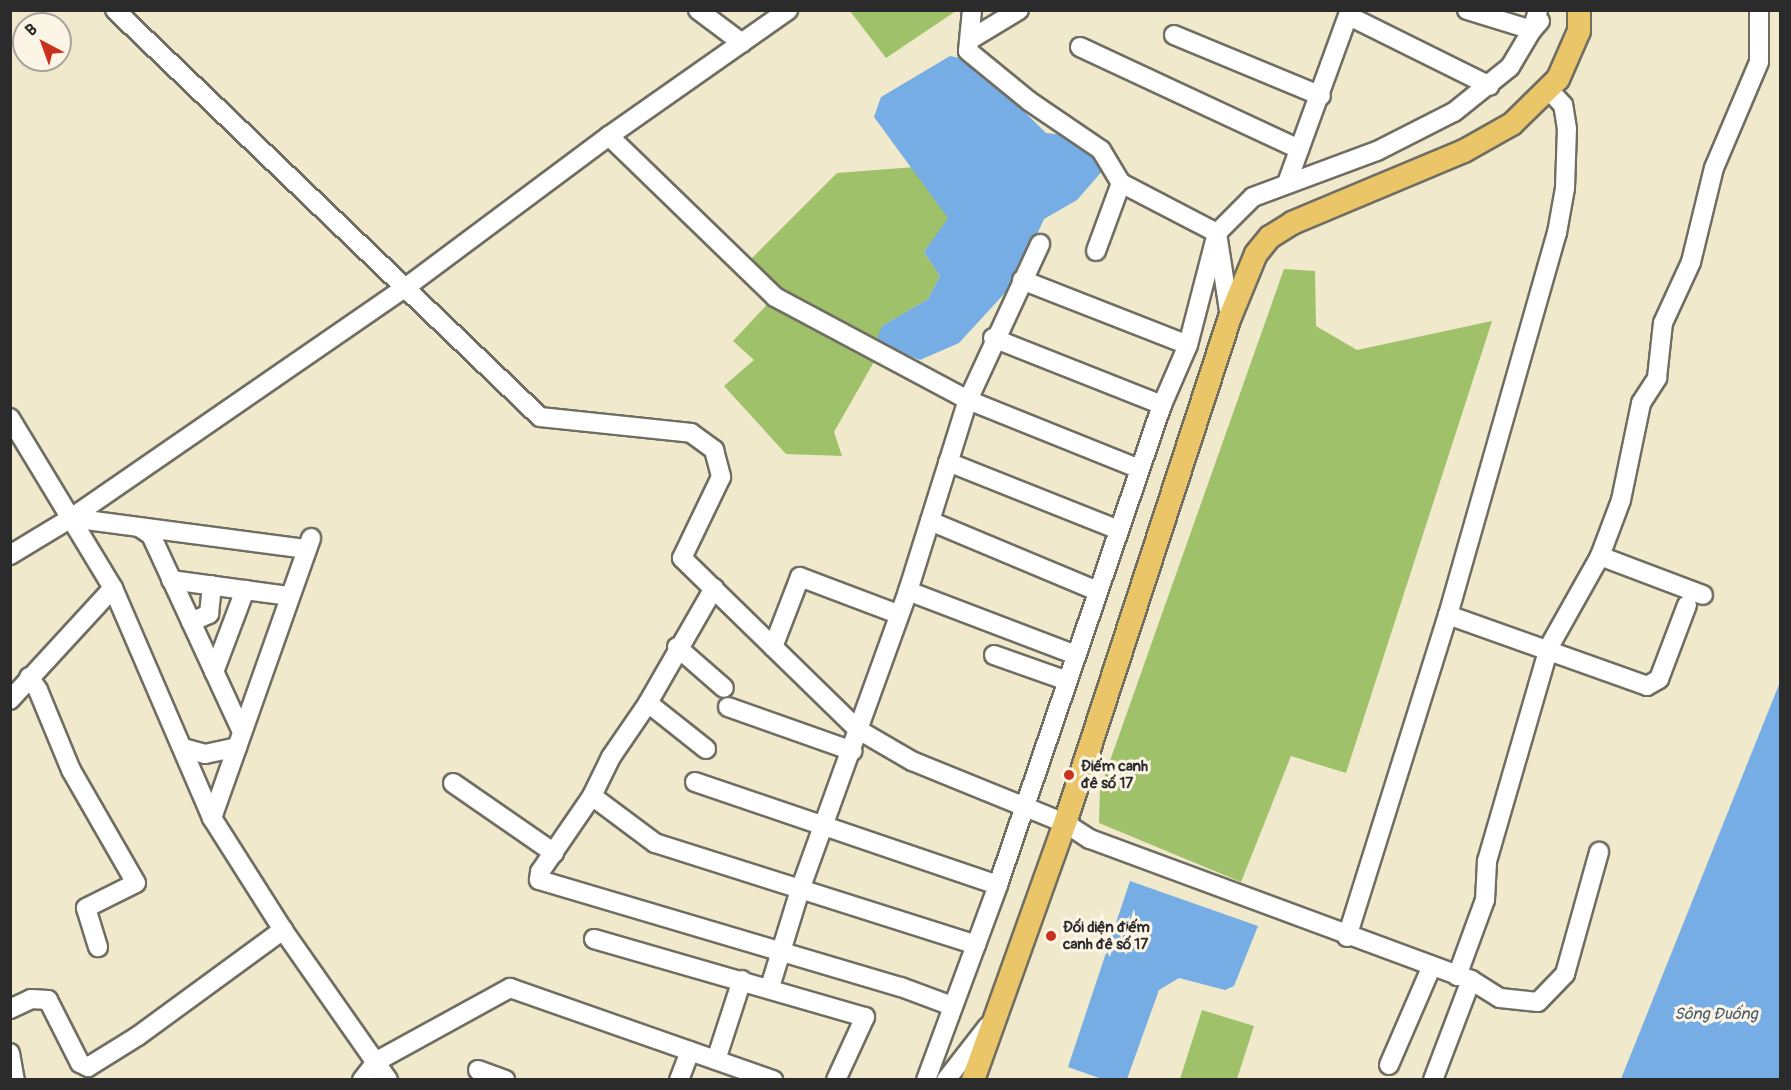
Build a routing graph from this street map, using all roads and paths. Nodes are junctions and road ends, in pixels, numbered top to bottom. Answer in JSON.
{"nodes":[{"id":1,"x":115,"y":10,"type":"edge"},
{"id":2,"x":698,"y":10,"type":"edge"},
{"id":3,"x":972,"y":10,"type":"edge"},
{"id":4,"x":1019,"y":10,"type":"edge"},
{"id":5,"x":1467,"y":10,"type":"edge"},
{"id":6,"x":1538,"y":10,"type":"edge"},
{"id":7,"x":1549,"y":10,"type":"edge"},
{"id":8,"x":1579,"y":10,"type":"edge"},
{"id":9,"x":1759,"y":10,"type":"edge"},
{"id":10,"x":782,"y":12,"type":"edge"},
{"id":11,"x":1347,"y":13,"type":"edge"},
{"id":12,"x":1532,"y":30,"type":"junction"},
{"id":13,"x":1174,"y":35,"type":"dead end"},
{"id":14,"x":971,"y":39,"type":"junction"},
{"id":15,"x":742,"y":43,"type":"junction"},
{"id":16,"x":1080,"y":47,"type":"dead end"},
{"id":17,"x":1490,"y":86,"type":"junction"},
{"id":18,"x":1549,"y":90,"type":"junction"},
{"id":19,"x":1321,"y":96,"type":"junction"},
{"id":20,"x":609,"y":136,"type":"junction"},
{"id":21,"x":1299,"y":149,"type":"junction"},
{"id":22,"x":1121,"y":183,"type":"junction"},
{"id":23,"x":1287,"y":183,"type":"junction"},
{"id":24,"x":1217,"y":233,"type":"junction"},
{"id":25,"x":1040,"y":244,"type":"dead end"},
{"id":26,"x":1096,"y":251,"type":"dead end"},
{"id":27,"x":1022,"y":280,"type":"junction"},
{"id":28,"x":405,"y":288,"type":"junction"},
{"id":29,"x":1230,"y":317,"type":"junction"},
{"id":30,"x":993,"y":338,"type":"junction"},
{"id":31,"x":1188,"y":345,"type":"junction"},
{"id":32,"x":968,"y":400,"type":"junction"},
{"id":33,"x":1162,"y":405,"type":"junction"},
{"id":34,"x":10,"y":418,"type":"edge"},
{"id":35,"x":948,"y":462,"type":"junction"},
{"id":36,"x":1140,"y":469,"type":"junction"},
{"id":37,"x":70,"y":518,"type":"junction"},
{"id":38,"x":930,"y":521,"type":"junction"},
{"id":39,"x":139,"y":527,"type":"junction"},
{"id":40,"x":1119,"y":530,"type":"junction"},
{"id":41,"x":11,"y":554,"type":"edge"},
{"id":42,"x":1600,"y":556,"type":"junction"},
{"id":43,"x":171,"y":580,"type":"junction"},
{"id":44,"x":213,"y":585,"type":"junction"},
{"id":45,"x":113,"y":588,"type":"junction"},
{"id":46,"x":714,"y":588,"type":"junction"},
{"id":47,"x":245,"y":590,"type":"junction"},
{"id":48,"x":908,"y":591,"type":"junction"},
{"id":49,"x":1096,"y":591,"type":"junction"},
{"id":50,"x":1703,"y":595,"type":"dead end"},
{"id":51,"x":290,"y":596,"type":"junction"},
{"id":52,"x":1686,"y":604,"type":"dead end"},
{"id":53,"x":209,"y":614,"type":"junction"},
{"id":54,"x":898,"y":614,"type":"junction"},
{"id":55,"x":1448,"y":615,"type":"junction"},
{"id":56,"x":191,"y":622,"type":"junction"},
{"id":57,"x":231,"y":626,"type":"junction"},
{"id":58,"x":677,"y":647,"type":"junction"},
{"id":59,"x":773,"y":647,"type":"junction"},
{"id":60,"x":1548,"y":647,"type":"junction"},
{"id":61,"x":994,"y":655,"type":"dead end"},
{"id":62,"x":1076,"y":655,"type":"junction"},
{"id":63,"x":214,"y":672,"type":"junction"},
{"id":64,"x":29,"y":677,"type":"junction"},
{"id":65,"x":1068,"y":681,"type":"junction"},
{"id":66,"x":724,"y":688,"type":"dead end"},
{"id":67,"x":10,"y":700,"type":"edge"},
{"id":68,"x":648,"y":703,"type":"junction"},
{"id":69,"x":728,"y":707,"type":"dead end"},
{"id":70,"x":857,"y":729,"type":"junction"},
{"id":71,"x":239,"y":740,"type":"junction"},
{"id":72,"x":183,"y":748,"type":"junction"},
{"id":73,"x":706,"y":749,"type":"dead end"},
{"id":74,"x":852,"y":751,"type":"junction"},
{"id":75,"x":695,"y":782,"type":"dead end"},
{"id":76,"x":453,"y":783,"type":"dead end"},
{"id":77,"x":592,"y":796,"type":"junction"},
{"id":78,"x":1024,"y":805,"type":"junction"},
{"id":79,"x":212,"y":818,"type":"junction"},
{"id":80,"x":1065,"y":823,"type":"junction"},
{"id":81,"x":822,"y":826,"type":"junction"},
{"id":82,"x":1599,"y":852,"type":"dead end"},
{"id":83,"x":554,"y":854,"type":"junction"},
{"id":84,"x":998,"y":885,"type":"junction"},
{"id":85,"x":801,"y":887,"type":"junction"},
{"id":86,"x":284,"y":930,"type":"junction"},
{"id":87,"x":1347,"y":937,"type":"junction"},
{"id":88,"x":594,"y":939,"type":"dead end"},
{"id":89,"x":976,"y":945,"type":"junction"},
{"id":90,"x":98,"y":947,"type":"dead end"},
{"id":91,"x":781,"y":950,"type":"junction"},
{"id":92,"x":1431,"y":968,"type":"junction"},
{"id":93,"x":1464,"y":978,"type":"junction"},
{"id":94,"x":742,"y":980,"type":"junction"},
{"id":95,"x":770,"y":987,"type":"junction"},
{"id":96,"x":952,"y":1006,"type":"junction"},
{"id":97,"x":10,"y":1009,"type":"edge"},
{"id":98,"x":996,"y":1015,"type":"junction"},
{"id":99,"x":690,"y":1051,"type":"junction"},
{"id":100,"x":10,"y":1053,"type":"edge"},
{"id":101,"x":716,"y":1060,"type":"junction"},
{"id":102,"x":377,"y":1061,"type":"junction"},
{"id":103,"x":1389,"y":1065,"type":"dead end"},
{"id":104,"x":478,"y":1070,"type":"dead end"},
{"id":105,"x":15,"y":1080,"type":"edge"},
{"id":106,"x":362,"y":1080,"type":"edge"},
{"id":107,"x":388,"y":1080,"type":"edge"},
{"id":108,"x":505,"y":1080,"type":"edge"},
{"id":109,"x":679,"y":1080,"type":"edge"},
{"id":110,"x":773,"y":1080,"type":"edge"},
{"id":111,"x":836,"y":1080,"type":"edge"},
{"id":112,"x":926,"y":1080,"type":"edge"},
{"id":113,"x":946,"y":1080,"type":"edge"},
{"id":114,"x":973,"y":1080,"type":"edge"},
{"id":115,"x":1433,"y":1080,"type":"edge"}],
"edges":[{"from":1,"to":28,"type":"street"},
{"from":2,"to":15,"type":"street"},
{"from":3,"to":14,"type":"street"},
{"from":4,"to":14,"type":"street"},
{"from":5,"to":12,"type":"street"},
{"from":6,"to":12,"type":"street"},
{"from":7,"to":12,"type":"street"},
{"from":8,"to":18,"type":"main road"},
{"from":9,"to":42,"type":"street"},
{"from":10,"to":15,"type":"street"},
{"from":11,"to":17,"type":"street"},
{"from":11,"to":19,"type":"street"},
{"from":12,"to":17,"type":"street"},
{"from":13,"to":19,"type":"street"},
{"from":14,"to":22,"type":"street"},
{"from":15,"to":20,"type":"street"},
{"from":16,"to":21,"type":"street"},
{"from":17,"to":23,"type":"street"},
{"from":18,"to":29,"type":"main road"},
{"from":18,"to":55,"type":"street"},
{"from":19,"to":21,"type":"street"},
{"from":20,"to":28,"type":"street"},
{"from":20,"to":32,"type":"street"},
{"from":21,"to":23,"type":"street"},
{"from":22,"to":24,"type":"street"},
{"from":22,"to":26,"type":"street"},
{"from":23,"to":24,"type":"street"},
{"from":24,"to":29,"type":"street"},
{"from":24,"to":31,"type":"street"},
{"from":25,"to":27,"type":"street"},
{"from":27,"to":30,"type":"street"},
{"from":27,"to":31,"type":"street"},
{"from":28,"to":37,"type":"street"},
{"from":28,"to":46,"type":"street"},
{"from":29,"to":80,"type":"main road"},
{"from":30,"to":32,"type":"street"},
{"from":30,"to":33,"type":"street"},
{"from":31,"to":33,"type":"street"},
{"from":32,"to":35,"type":"street"},
{"from":32,"to":36,"type":"street"},
{"from":33,"to":36,"type":"street"},
{"from":34,"to":37,"type":"street"},
{"from":35,"to":38,"type":"street"},
{"from":35,"to":40,"type":"street"},
{"from":36,"to":40,"type":"street"},
{"from":37,"to":39,"type":"street"},
{"from":37,"to":41,"type":"street"},
{"from":37,"to":45,"type":"street"},
{"from":38,"to":48,"type":"street"},
{"from":38,"to":49,"type":"street"},
{"from":39,"to":43,"type":"street"},
{"from":39,"to":51,"type":"street"},
{"from":40,"to":49,"type":"street"},
{"from":42,"to":50,"type":"street"},
{"from":42,"to":60,"type":"street"},
{"from":43,"to":44,"type":"street"},
{"from":43,"to":56,"type":"street"},
{"from":44,"to":47,"type":"street"},
{"from":44,"to":53,"type":"street"},
{"from":45,"to":64,"type":"street"},
{"from":45,"to":72,"type":"street"},
{"from":46,"to":58,"type":"street"},
{"from":46,"to":59,"type":"street"},
{"from":47,"to":51,"type":"street"},
{"from":47,"to":57,"type":"street"},
{"from":48,"to":54,"type":"street"},
{"from":48,"to":62,"type":"street"},
{"from":49,"to":62,"type":"street"},
{"from":51,"to":71,"type":"street"},
{"from":52,"to":60,"type":"street"},
{"from":53,"to":56,"type":"street"},
{"from":53,"to":57,"type":"street"},
{"from":54,"to":59,"type":"street"},
{"from":54,"to":70,"type":"street"},
{"from":55,"to":60,"type":"street"},
{"from":55,"to":87,"type":"street"},
{"from":56,"to":63,"type":"street"},
{"from":57,"to":63,"type":"street"},
{"from":58,"to":66,"type":"street"},
{"from":58,"to":68,"type":"street"},
{"from":59,"to":70,"type":"street"},
{"from":60,"to":93,"type":"street"},
{"from":61,"to":65,"type":"street"},
{"from":62,"to":65,"type":"street"},
{"from":63,"to":71,"type":"street"},
{"from":64,"to":67,"type":"street"},
{"from":64,"to":90,"type":"street"},
{"from":65,"to":78,"type":"street"},
{"from":68,"to":73,"type":"street"},
{"from":68,"to":77,"type":"street"},
{"from":69,"to":74,"type":"street"},
{"from":70,"to":74,"type":"street"},
{"from":70,"to":78,"type":"street"},
{"from":71,"to":72,"type":"street"},
{"from":71,"to":79,"type":"street"},
{"from":72,"to":79,"type":"street"},
{"from":74,"to":81,"type":"street"},
{"from":75,"to":81,"type":"street"},
{"from":76,"to":83,"type":"street"},
{"from":77,"to":83,"type":"street"},
{"from":77,"to":85,"type":"street"},
{"from":78,"to":80,"type":"street"},
{"from":78,"to":84,"type":"street"},
{"from":79,"to":86,"type":"street"},
{"from":80,"to":87,"type":"street"},
{"from":80,"to":98,"type":"main road"},
{"from":81,"to":84,"type":"street"},
{"from":81,"to":85,"type":"street"},
{"from":82,"to":93,"type":"street"},
{"from":83,"to":91,"type":"street"},
{"from":84,"to":89,"type":"street"},
{"from":85,"to":89,"type":"street"},
{"from":85,"to":91,"type":"street"},
{"from":86,"to":97,"type":"street"},
{"from":86,"to":102,"type":"street"},
{"from":87,"to":92,"type":"street"},
{"from":88,"to":94,"type":"street"},
{"from":89,"to":96,"type":"street"},
{"from":91,"to":95,"type":"street"},
{"from":91,"to":96,"type":"street"},
{"from":92,"to":93,"type":"street"},
{"from":92,"to":103,"type":"street"},
{"from":93,"to":115,"type":"street"},
{"from":94,"to":95,"type":"street"},
{"from":94,"to":101,"type":"street"},
{"from":95,"to":111,"type":"street"},
{"from":96,"to":112,"type":"street"},
{"from":98,"to":113,"type":"street"},
{"from":98,"to":114,"type":"main road"},
{"from":99,"to":101,"type":"street"},
{"from":99,"to":102,"type":"street"},
{"from":99,"to":109,"type":"street"},
{"from":100,"to":105,"type":"street"},
{"from":101,"to":110,"type":"street"},
{"from":102,"to":106,"type":"street"},
{"from":102,"to":107,"type":"street"},
{"from":104,"to":108,"type":"street"}]}
